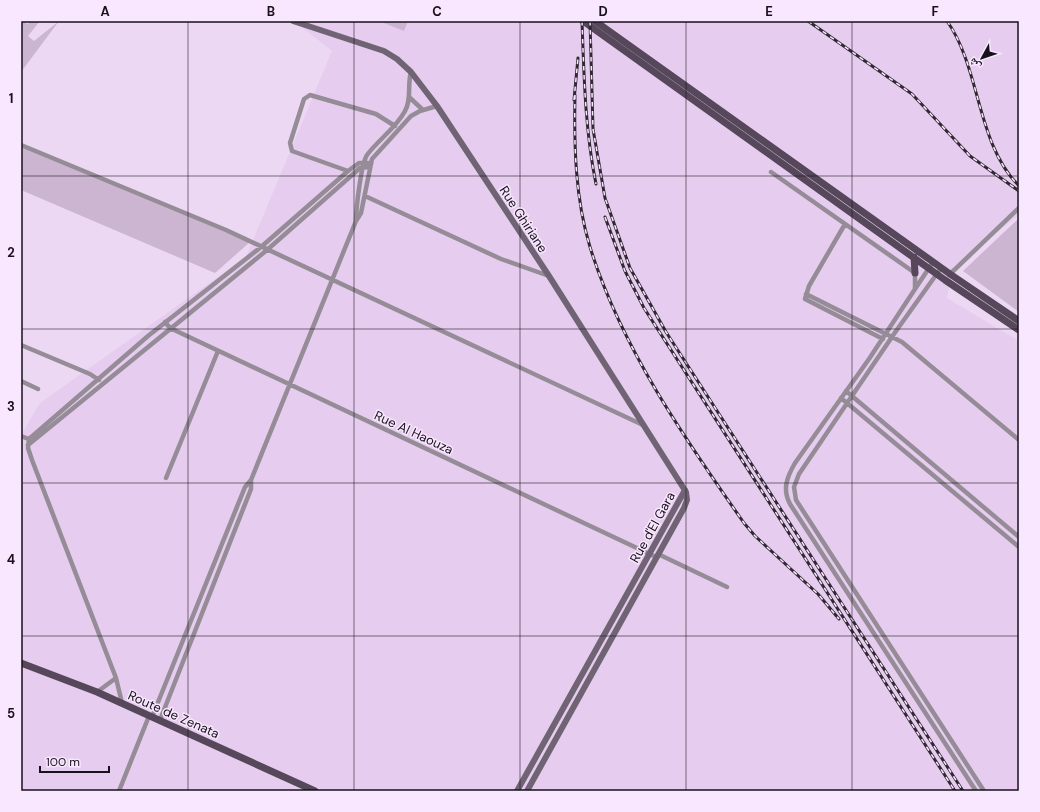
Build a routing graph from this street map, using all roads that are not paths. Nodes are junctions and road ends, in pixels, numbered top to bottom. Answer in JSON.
{"nodes":[{"id":1,"x":293,"y":21,"type":"edge"},
{"id":2,"x":582,"y":21,"type":"edge"},
{"id":3,"x":595,"y":21,"type":"edge"},
{"id":4,"x":411,"y":72,"type":"junction"},
{"id":5,"x":409,"y":97,"type":"junction"},
{"id":6,"x":437,"y":106,"type":"junction"},
{"id":7,"x":423,"y":110,"type":"junction"},
{"id":8,"x":395,"y":126,"type":"junction"},
{"id":9,"x":21,"y":145,"type":"edge"},
{"id":10,"x":363,"y":165,"type":"junction"},
{"id":11,"x":369,"y":165,"type":"junction"},
{"id":12,"x":348,"y":170,"type":"junction"},
{"id":13,"x":771,"y":172,"type":"dead end"},
{"id":14,"x":365,"y":196,"type":"junction"},
{"id":15,"x":1019,"y":208,"type":"edge"},
{"id":16,"x":356,"y":221,"type":"junction"},
{"id":17,"x":845,"y":224,"type":"junction"},
{"id":18,"x":261,"y":247,"type":"junction"},
{"id":19,"x":267,"y":250,"type":"junction"},
{"id":20,"x":914,"y":256,"type":"junction"},
{"id":21,"x":931,"y":265,"type":"junction"},
{"id":22,"x":939,"y":271,"type":"junction"},
{"id":23,"x":915,"y":273,"type":"junction"},
{"id":24,"x":549,"y":276,"type":"junction"},
{"id":25,"x":947,"y":277,"type":"junction"},
{"id":26,"x":333,"y":280,"type":"junction"},
{"id":27,"x":915,"y":289,"type":"junction"},
{"id":28,"x":806,"y":294,"type":"junction"},
{"id":29,"x":1019,"y":321,"type":"edge"},
{"id":30,"x":165,"y":322,"type":"junction"},
{"id":31,"x":170,"y":328,"type":"junction"},
{"id":32,"x":1019,"y":330,"type":"edge"},
{"id":33,"x":886,"y":333,"type":"junction"},
{"id":34,"x":892,"y":336,"type":"junction"},
{"id":35,"x":882,"y":338,"type":"junction"},
{"id":36,"x":898,"y":340,"type":"junction"},
{"id":37,"x":889,"y":342,"type":"junction"},
{"id":38,"x":21,"y":345,"type":"edge"},
{"id":39,"x":218,"y":351,"type":"junction"},
{"id":40,"x":858,"y":374,"type":"junction"},
{"id":41,"x":98,"y":379,"type":"junction"},
{"id":42,"x":864,"y":379,"type":"junction"},
{"id":43,"x":21,"y":381,"type":"edge"},
{"id":44,"x":102,"y":384,"type":"junction"},
{"id":45,"x":290,"y":384,"type":"junction"},
{"id":46,"x":38,"y":389,"type":"dead end"},
{"id":47,"x":846,"y":391,"type":"junction"},
{"id":48,"x":852,"y":396,"type":"junction"},
{"id":49,"x":841,"y":398,"type":"junction"},
{"id":50,"x":847,"y":403,"type":"junction"},
{"id":51,"x":644,"y":425,"type":"junction"},
{"id":52,"x":21,"y":436,"type":"edge"},
{"id":53,"x":32,"y":440,"type":"junction"},
{"id":54,"x":1019,"y":440,"type":"edge"},
{"id":55,"x":166,"y":478,"type":"dead end"},
{"id":56,"x":788,"y":478,"type":"junction"},
{"id":57,"x":251,"y":480,"type":"junction"},
{"id":58,"x":796,"y":481,"type":"junction"},
{"id":59,"x":685,"y":490,"type":"joint"},
{"id":60,"x":974,"y":500,"type":"junction"},
{"id":61,"x":969,"y":506,"type":"junction"},
{"id":62,"x":1019,"y":537,"type":"edge"},
{"id":63,"x":1019,"y":547,"type":"edge"},
{"id":64,"x":654,"y":555,"type":"junction"},
{"id":65,"x":727,"y":587,"type":"dead end"},
{"id":66,"x":21,"y":664,"type":"edge"},
{"id":67,"x":116,"y":678,"type":"junction"},
{"id":68,"x":97,"y":692,"type":"junction"},
{"id":69,"x":122,"y":703,"type":"junction"},
{"id":70,"x":150,"y":716,"type":"junction"},
{"id":71,"x":160,"y":720,"type":"junction"},
{"id":72,"x":533,"y":763,"type":"junction"},
{"id":73,"x":541,"y":766,"type":"junction"},
{"id":74,"x":119,"y":791,"type":"edge"},
{"id":75,"x":315,"y":791,"type":"edge"},
{"id":76,"x":517,"y":791,"type":"edge"},
{"id":77,"x":527,"y":791,"type":"edge"},
{"id":78,"x":976,"y":791,"type":"edge"},
{"id":79,"x":984,"y":791,"type":"edge"}],
"edges":[{"from":1,"to":4,"type":"street","name":"Rue Ghiriane"},
{"from":2,"to":20,"type":"main road"},
{"from":3,"to":21,"type":"main road"},
{"from":4,"to":5,"type":"street"},
{"from":4,"to":6,"type":"street","name":"Rue Ghiriane"},
{"from":5,"to":7,"type":"street"},
{"from":5,"to":8,"type":"street"},
{"from":6,"to":7,"type":"street"},
{"from":6,"to":24,"type":"street","name":"Rue Ghiriane"},
{"from":7,"to":11,"type":"street"},
{"from":8,"to":10,"type":"street"},
{"from":8,"to":12,"type":"street"},
{"from":9,"to":18,"type":"street"},
{"from":10,"to":11,"type":"street"},
{"from":10,"to":12,"type":"street"},
{"from":10,"to":16,"type":"street"},
{"from":10,"to":19,"type":"street"},
{"from":11,"to":14,"type":"street"},
{"from":12,"to":18,"type":"street"},
{"from":13,"to":17,"type":"street"},
{"from":14,"to":16,"type":"street"},
{"from":14,"to":24,"type":"street"},
{"from":15,"to":25,"type":"street"},
{"from":16,"to":26,"type":"street"},
{"from":17,"to":23,"type":"street"},
{"from":17,"to":28,"type":"street"},
{"from":18,"to":19,"type":"street"},
{"from":18,"to":30,"type":"street"},
{"from":19,"to":26,"type":"street"},
{"from":19,"to":31,"type":"street"},
{"from":20,"to":21,"type":"main road"},
{"from":20,"to":23,"type":"main road"},
{"from":21,"to":22,"type":"main road"},
{"from":21,"to":27,"type":"street"},
{"from":22,"to":25,"type":"main road"},
{"from":22,"to":34,"type":"street"},
{"from":23,"to":27,"type":"street"},
{"from":24,"to":51,"type":"street","name":"Rue Ghiriane"},
{"from":25,"to":29,"type":"main road"},
{"from":25,"to":32,"type":"main road"},
{"from":26,"to":45,"type":"street"},
{"from":26,"to":51,"type":"street"},
{"from":27,"to":33,"type":"street"},
{"from":28,"to":33,"type":"street"},
{"from":28,"to":35,"type":"street"},
{"from":30,"to":31,"type":"street","name":"Rue Al Haouza"},
{"from":30,"to":41,"type":"street"},
{"from":31,"to":39,"type":"street","name":"Rue Al Haouza"},
{"from":31,"to":44,"type":"street"},
{"from":33,"to":34,"type":"street"},
{"from":33,"to":35,"type":"street"},
{"from":34,"to":36,"type":"street"},
{"from":34,"to":37,"type":"street"},
{"from":35,"to":37,"type":"street"},
{"from":35,"to":40,"type":"street"},
{"from":36,"to":37,"type":"street"},
{"from":36,"to":54,"type":"street"},
{"from":37,"to":42,"type":"street"},
{"from":38,"to":41,"type":"street"},
{"from":39,"to":45,"type":"street","name":"Rue Al Haouza"},
{"from":39,"to":55,"type":"street"},
{"from":40,"to":42,"type":"street"},
{"from":40,"to":47,"type":"street"},
{"from":41,"to":44,"type":"street"},
{"from":41,"to":53,"type":"street"},
{"from":42,"to":48,"type":"street"},
{"from":43,"to":46,"type":"street"},
{"from":44,"to":53,"type":"street"},
{"from":45,"to":57,"type":"street"},
{"from":45,"to":64,"type":"street","name":"Rue Al Haouza"},
{"from":47,"to":48,"type":"street"},
{"from":47,"to":49,"type":"street"},
{"from":48,"to":50,"type":"street"},
{"from":48,"to":60,"type":"street"},
{"from":49,"to":50,"type":"street"},
{"from":49,"to":56,"type":"street"},
{"from":50,"to":58,"type":"street"},
{"from":50,"to":61,"type":"street"},
{"from":51,"to":59,"type":"street","name":"Rue Ghiriane"},
{"from":52,"to":53,"type":"street"},
{"from":53,"to":67,"type":"street"},
{"from":56,"to":58,"type":"street"},
{"from":56,"to":78,"type":"street"},
{"from":57,"to":70,"type":"street"},
{"from":57,"to":71,"type":"street"},
{"from":58,"to":79,"type":"street"},
{"from":59,"to":64,"type":"street","name":"Rue d'El Gara"},
{"from":60,"to":61,"type":"street"},
{"from":60,"to":62,"type":"street"},
{"from":61,"to":63,"type":"street"},
{"from":64,"to":65,"type":"street","name":"Rue Al Haouza"},
{"from":64,"to":72,"type":"street","name":"Rue d'El Gara"},
{"from":64,"to":73,"type":"street","name":"Rue d'El Gara"},
{"from":66,"to":68,"type":"main road","name":"Route de Zenata"},
{"from":67,"to":68,"type":"street"},
{"from":67,"to":69,"type":"street"},
{"from":68,"to":69,"type":"main road","name":"Route de Zenata"},
{"from":69,"to":70,"type":"main road","name":"Route de Zenata"},
{"from":70,"to":71,"type":"main road","name":"Route de Zenata"},
{"from":70,"to":74,"type":"street"},
{"from":71,"to":75,"type":"main road","name":"Route de Zenata"},
{"from":72,"to":73,"type":"street"},
{"from":72,"to":76,"type":"street","name":"Rue d'El Gara"},
{"from":73,"to":77,"type":"street","name":"Rue d'El Gara"}]}
